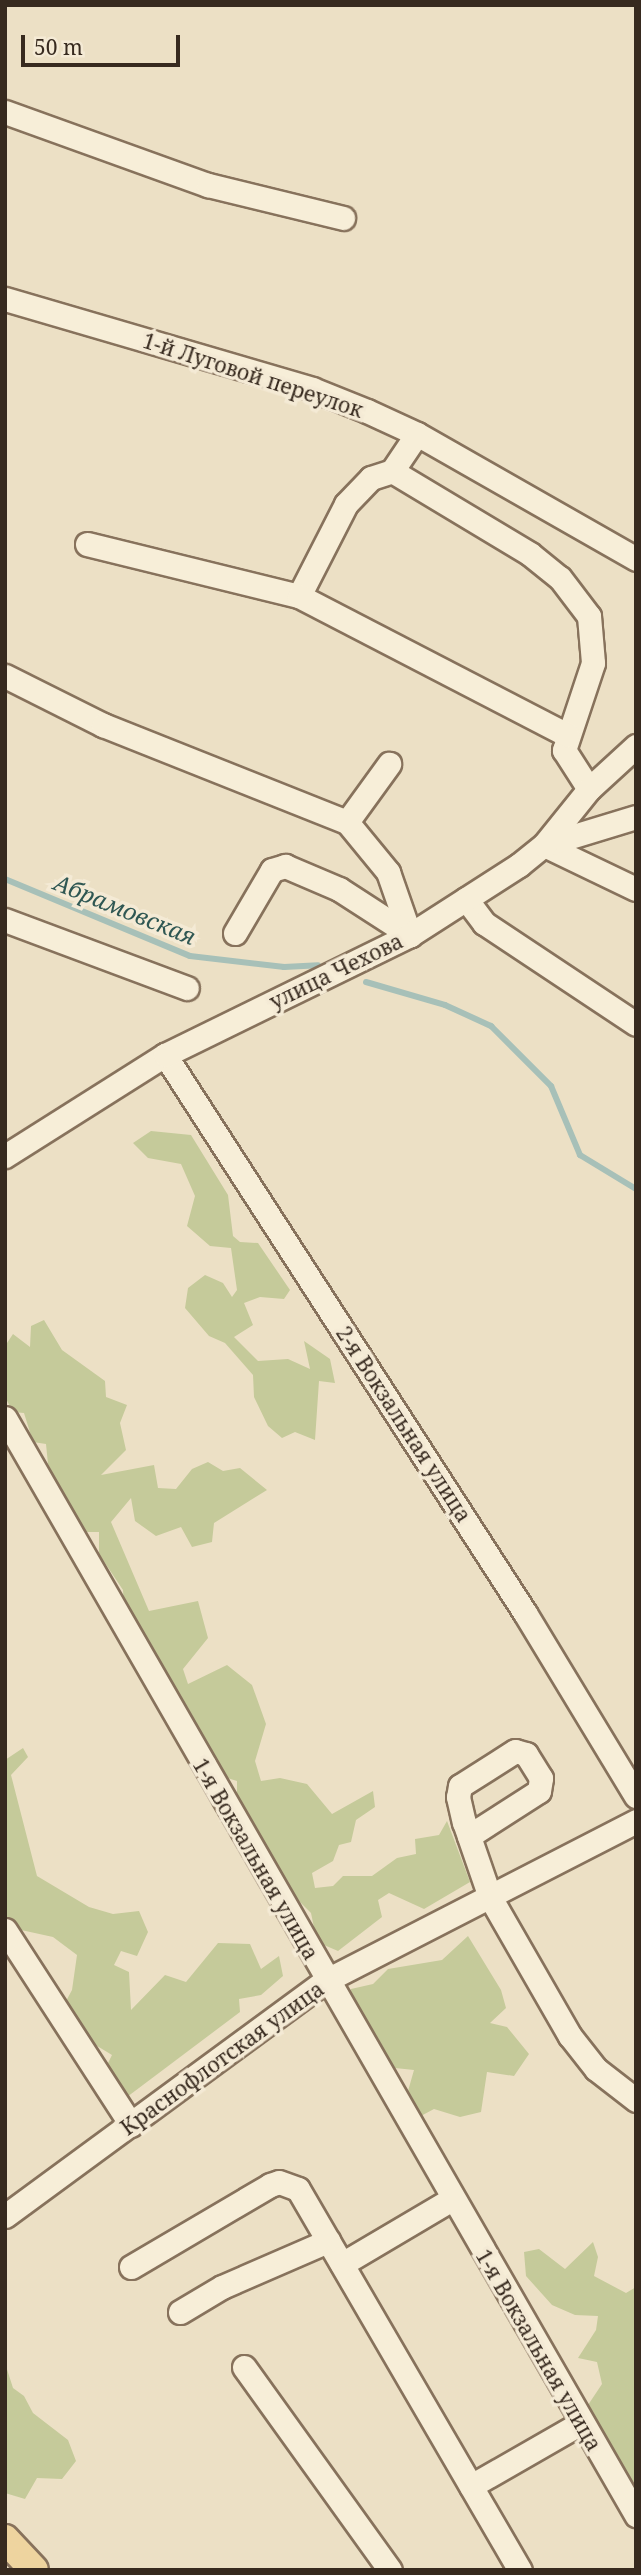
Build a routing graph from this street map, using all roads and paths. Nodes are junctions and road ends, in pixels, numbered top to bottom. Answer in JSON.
{"nodes":[{"id":1,"x":5,"y":112,"type":"edge"},
{"id":2,"x":343,"y":218,"type":"dead end"},
{"id":3,"x":5,"y":299,"type":"edge"},
{"id":4,"x":417,"y":434,"type":"junction"},
{"id":5,"x":392,"y":471,"type":"junction"},
{"id":6,"x":88,"y":544,"type":"dead end"},
{"id":7,"x":636,"y":559,"type":"edge"},
{"id":8,"x":299,"y":597,"type":"junction"},
{"id":9,"x":5,"y":676,"type":"edge"},
{"id":10,"x":567,"y":735,"type":"junction"},
{"id":11,"x":636,"y":746,"type":"edge"},
{"id":12,"x":389,"y":764,"type":"dead end"},
{"id":13,"x":589,"y":789,"type":"junction"},
{"id":14,"x":636,"y":817,"type":"edge"},
{"id":15,"x":347,"y":821,"type":"junction"},
{"id":16,"x":544,"y":845,"type":"junction"},
{"id":17,"x":636,"y":889,"type":"edge"},
{"id":18,"x":466,"y":899,"type":"junction"},
{"id":19,"x":5,"y":920,"type":"edge"},
{"id":20,"x":235,"y":933,"type":"dead end"},
{"id":21,"x":410,"y":935,"type":"junction"},
{"id":22,"x":187,"y":988,"type":"dead end"},
{"id":23,"x":636,"y":1024,"type":"edge"},
{"id":24,"x":166,"y":1055,"type":"junction"},
{"id":25,"x":5,"y":1156,"type":"edge"},
{"id":26,"x":5,"y":1418,"type":"edge"},
{"id":27,"x":636,"y":1796,"type":"edge"},
{"id":28,"x":636,"y":1821,"type":"edge"},
{"id":29,"x":469,"y":1836,"type":"dead end"},
{"id":30,"x":490,"y":1897,"type":"junction"},
{"id":31,"x":5,"y":1930,"type":"edge"},
{"id":32,"x":326,"y":1981,"type":"junction"},
{"id":33,"x":636,"y":2100,"type":"edge"},
{"id":34,"x":131,"y":2125,"type":"junction"},
{"id":35,"x":452,"y":2199,"type":"junction"},
{"id":36,"x":5,"y":2216,"type":"edge"},
{"id":37,"x":328,"y":2241,"type":"junction"},
{"id":38,"x":342,"y":2264,"type":"junction"},
{"id":39,"x":131,"y":2267,"type":"dead end"},
{"id":40,"x":180,"y":2312,"type":"dead end"},
{"id":41,"x":244,"y":2367,"type":"dead end"},
{"id":42,"x":581,"y":2423,"type":"junction"},
{"id":43,"x":471,"y":2486,"type":"junction"},
{"id":44,"x":636,"y":2515,"type":"edge"},
{"id":45,"x":5,"y":2539,"type":"edge"},
{"id":46,"x":34,"y":2570,"type":"edge"},
{"id":47,"x":390,"y":2570,"type":"edge"},
{"id":48,"x":520,"y":2570,"type":"edge"}],
"edges":[{"from":1,"to":2,"type":"street"},
{"from":3,"to":4,"type":"street","name":"1-й Луговой переулок"},
{"from":4,"to":5,"type":"street"},
{"from":4,"to":7,"type":"street","name":"1-й Луговой переулок"},
{"from":5,"to":8,"type":"street"},
{"from":5,"to":10,"type":"street"},
{"from":6,"to":8,"type":"street"},
{"from":8,"to":10,"type":"street"},
{"from":9,"to":15,"type":"street"},
{"from":10,"to":13,"type":"street"},
{"from":11,"to":13,"type":"street","name":"улица Чехова"},
{"from":12,"to":15,"type":"street"},
{"from":13,"to":16,"type":"street","name":"улица Чехова"},
{"from":14,"to":16,"type":"street"},
{"from":15,"to":21,"type":"street"},
{"from":16,"to":17,"type":"street"},
{"from":16,"to":18,"type":"street","name":"улица Чехова"},
{"from":18,"to":21,"type":"street","name":"улица Чехова"},
{"from":18,"to":23,"type":"street"},
{"from":19,"to":22,"type":"street"},
{"from":20,"to":21,"type":"street"},
{"from":21,"to":24,"type":"street","name":"улица Чехова"},
{"from":24,"to":25,"type":"street","name":"улица Чехова"},
{"from":24,"to":27,"type":"street","name":"2-я Вокзальная улица"},
{"from":26,"to":32,"type":"street","name":"1-я Вокзальная улица"},
{"from":28,"to":30,"type":"street","name":"Краснофлотская улица"},
{"from":29,"to":30,"type":"street"},
{"from":30,"to":32,"type":"street","name":"Краснофлотская улица"},
{"from":30,"to":33,"type":"street"},
{"from":31,"to":34,"type":"street"},
{"from":32,"to":34,"type":"street","name":"Краснофлотская улица"},
{"from":32,"to":35,"type":"street","name":"1-я Вокзальная улица"},
{"from":34,"to":36,"type":"street","name":"Краснофлотская улица"},
{"from":35,"to":38,"type":"street"},
{"from":35,"to":42,"type":"street","name":"1-я Вокзальная улица"},
{"from":37,"to":38,"type":"street"},
{"from":37,"to":39,"type":"street"},
{"from":37,"to":40,"type":"street"},
{"from":38,"to":43,"type":"street"},
{"from":41,"to":47,"type":"street"},
{"from":42,"to":43,"type":"street"},
{"from":42,"to":44,"type":"street","name":"1-я Вокзальная улица"},
{"from":43,"to":48,"type":"street"},
{"from":45,"to":46,"type":"main road"}]}
